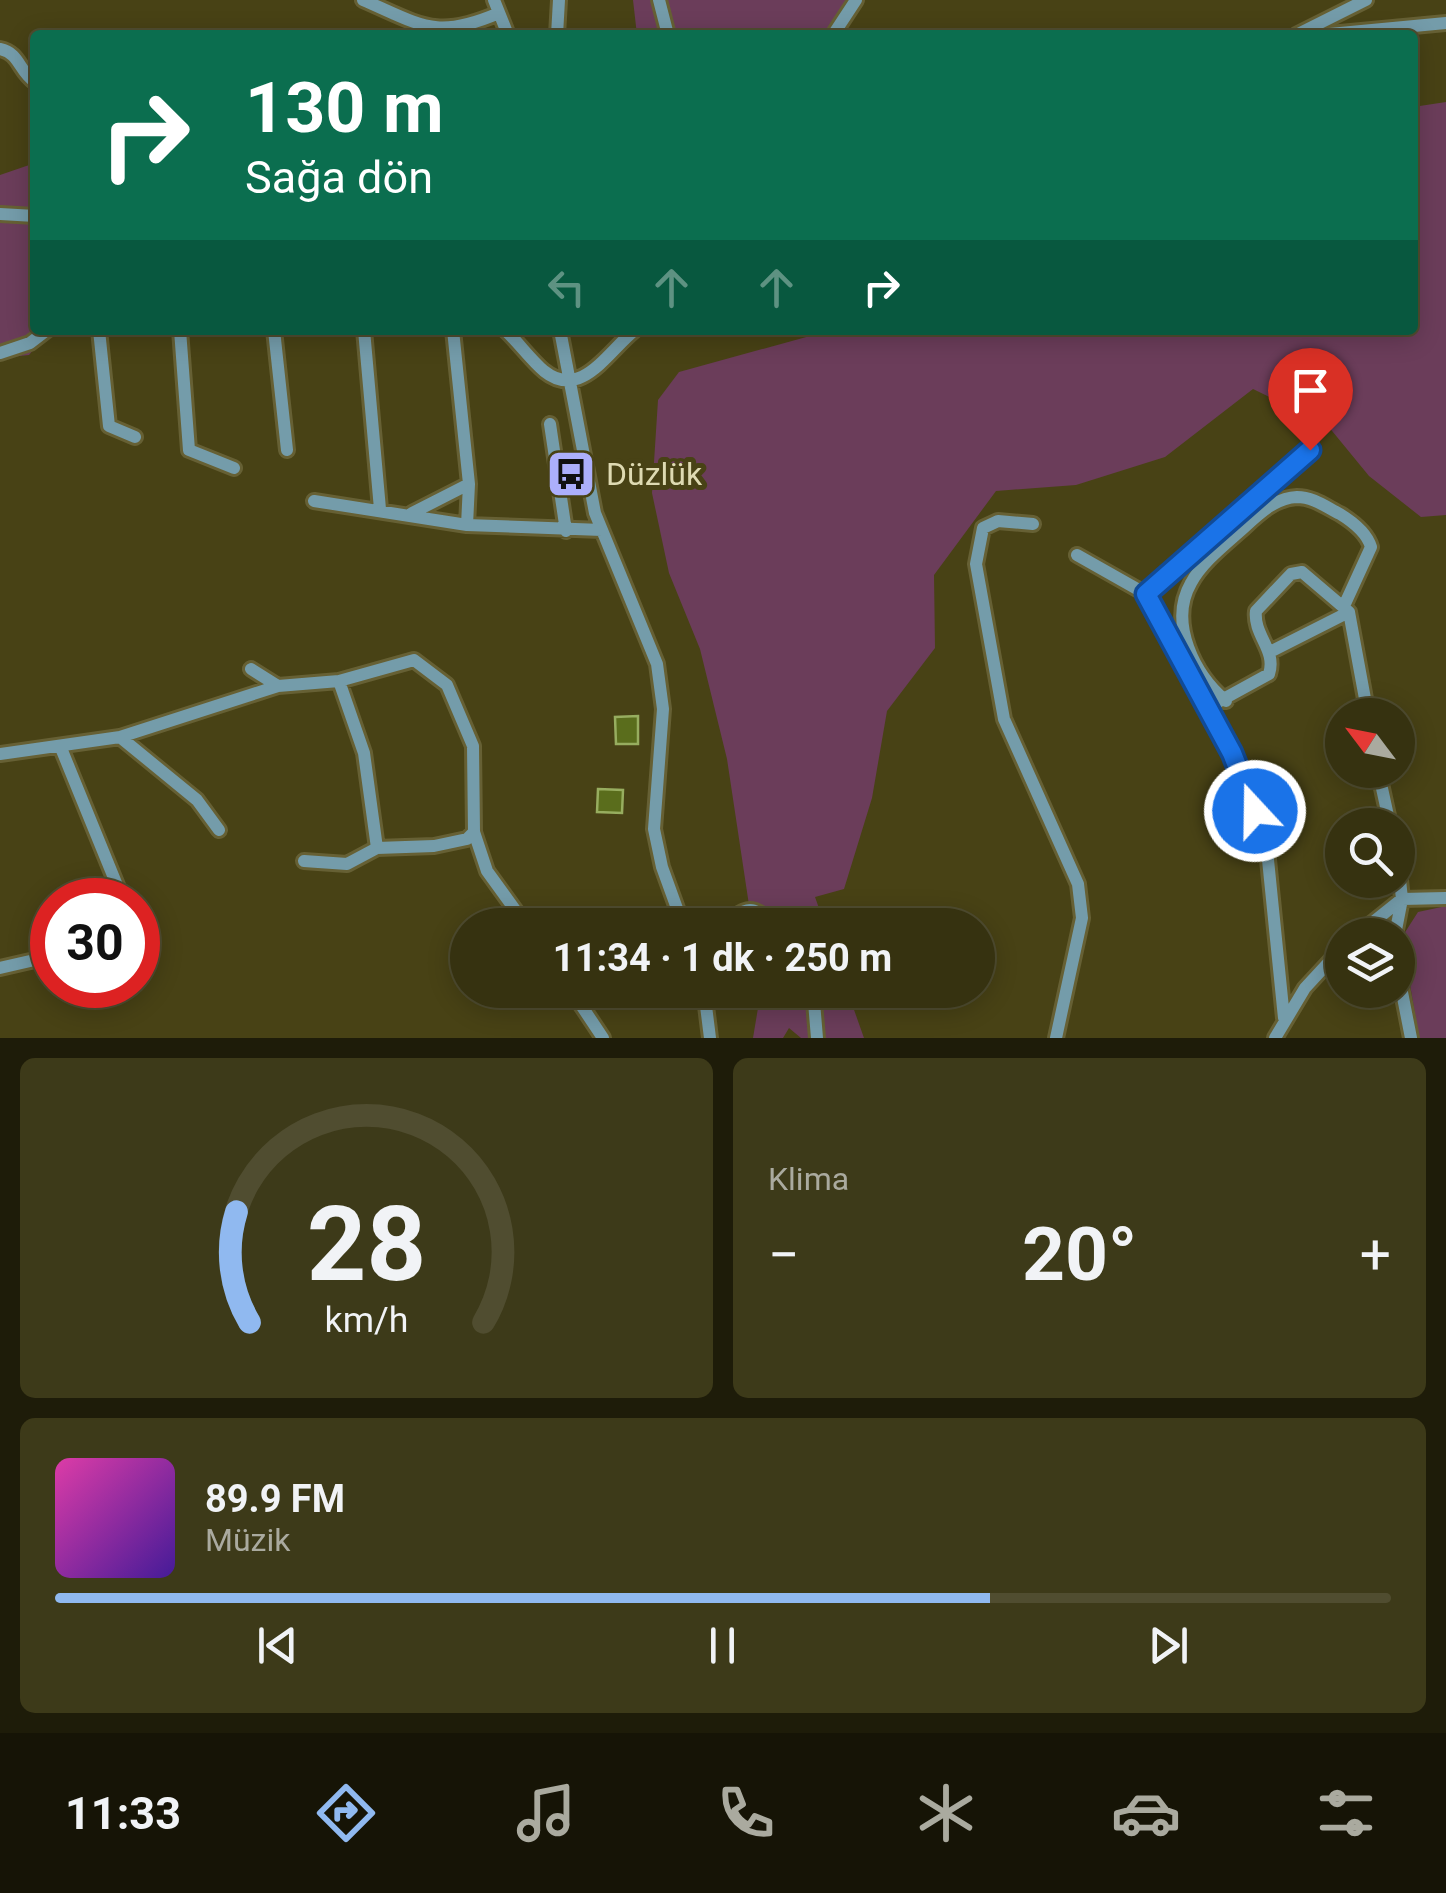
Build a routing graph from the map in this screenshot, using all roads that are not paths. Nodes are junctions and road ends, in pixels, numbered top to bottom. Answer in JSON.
{"nodes":[{"id":1,"x":364,"y":0,"type":"edge"},
{"id":2,"x":559,"y":0,"type":"edge"},
{"id":3,"x":659,"y":0,"type":"edge"},
{"id":4,"x":856,"y":0,"type":"edge"},
{"id":5,"x":1366,"y":0,"type":"edge"},
{"id":6,"x":496,"y":7,"type":"edge"},
{"id":7,"x":1446,"y":22,"type":"edge"},
{"id":8,"x":506,"y":30,"type":"edge"},
{"id":9,"x":557,"y":30,"type":"edge"},
{"id":10,"x":667,"y":30,"type":"edge"},
{"id":11,"x":837,"y":30,"type":"edge"},
{"id":12,"x":1306,"y":30,"type":"edge"},
{"id":13,"x":1367,"y":30,"type":"edge"},
{"id":14,"x":0,"y":48,"type":"edge"},
{"id":15,"x":30,"y":78,"type":"edge"},
{"id":16,"x":0,"y":214,"type":"edge"},
{"id":17,"x":30,"y":216,"type":"edge"},
{"id":18,"x":41,"y":335,"type":"edge"},
{"id":19,"x":100,"y":335,"type":"edge"},
{"id":20,"x":180,"y":335,"type":"edge"},
{"id":21,"x":275,"y":335,"type":"edge"},
{"id":22,"x":364,"y":335,"type":"edge"},
{"id":23,"x":454,"y":335,"type":"edge"},
{"id":24,"x":510,"y":335,"type":"edge"},
{"id":25,"x":561,"y":335,"type":"edge"},
{"id":26,"x":629,"y":335,"type":"edge"},
{"id":27,"x":0,"y":353,"type":"edge"},
{"id":28,"x":568,"y":382,"type":"junction"},
{"id":29,"x":550,"y":424,"type":"dead end"},
{"id":30,"x":134,"y":437,"type":"dead end"},
{"id":31,"x":287,"y":450,"type":"dead end"},
{"id":32,"x":1310,"y":450,"type":"dead end"},
{"id":33,"x":234,"y":468,"type":"dead end"},
{"id":34,"x":469,"y":484,"type":"junction"},
{"id":35,"x":314,"y":501,"type":"dead end"},
{"id":36,"x":380,"y":509,"type":"junction"},
{"id":37,"x":412,"y":513,"type":"junction"},
{"id":38,"x":467,"y":524,"type":"junction"},
{"id":39,"x":1033,"y":524,"type":"dead end"},
{"id":40,"x":602,"y":530,"type":"junction"},
{"id":41,"x":566,"y":532,"type":"junction"},
{"id":42,"x":1076,"y":555,"type":"dead end"},
{"id":43,"x":1146,"y":594,"type":"junction"},
{"id":44,"x":1347,"y":609,"type":"junction"},
{"id":45,"x":1270,"y":652,"type":"junction"},
{"id":46,"x":250,"y":669,"type":"dead end"},
{"id":47,"x":339,"y":681,"type":"junction"},
{"id":48,"x":278,"y":686,"type":"junction"},
{"id":49,"x":1366,"y":698,"type":"edge"},
{"id":50,"x":1226,"y":700,"type":"junction"},
{"id":51,"x":1206,"y":708,"type":"junction"},
{"id":52,"x":120,"y":737,"type":"junction"},
{"id":53,"x":61,"y":748,"type":"junction"},
{"id":54,"x":0,"y":754,"type":"edge"},
{"id":55,"x":219,"y":830,"type":"dead end"},
{"id":56,"x":474,"y":832,"type":"junction"},
{"id":57,"x":377,"y":848,"type":"junction"},
{"id":58,"x":304,"y":862,"type":"dead end"},
{"id":59,"x":114,"y":878,"type":"edge"},
{"id":60,"x":1446,"y":898,"type":"edge"},
{"id":61,"x":1402,"y":899,"type":"junction"},
{"id":62,"x":514,"y":908,"type":"edge"},
{"id":63,"x":677,"y":908,"type":"edge"},
{"id":64,"x":1378,"y":918,"type":"edge"},
{"id":65,"x":1398,"y":918,"type":"edge"},
{"id":66,"x":30,"y":961,"type":"edge"},
{"id":67,"x":1325,"y":966,"type":"edge"},
{"id":68,"x":0,"y":968,"type":"edge"},
{"id":69,"x":584,"y":1008,"type":"edge"},
{"id":70,"x":706,"y":1008,"type":"edge"},
{"id":71,"x":814,"y":1008,"type":"edge"},
{"id":72,"x":1405,"y":1008,"type":"edge"},
{"id":73,"x":1284,"y":1018,"type":"junction"},
{"id":74,"x":603,"y":1038,"type":"edge"},
{"id":75,"x":710,"y":1038,"type":"edge"},
{"id":76,"x":817,"y":1038,"type":"edge"},
{"id":77,"x":1056,"y":1038,"type":"edge"},
{"id":78,"x":1275,"y":1038,"type":"edge"},
{"id":79,"x":1411,"y":1038,"type":"edge"}],
"edges":[{"from":1,"to":6,"type":"street"},
{"from":2,"to":9,"type":"street"},
{"from":3,"to":10,"type":"street"},
{"from":4,"to":11,"type":"street"},
{"from":5,"to":12,"type":"street"},
{"from":6,"to":8,"type":"street"},
{"from":7,"to":13,"type":"street"},
{"from":14,"to":15,"type":"street"},
{"from":16,"to":17,"type":"street"},
{"from":18,"to":27,"type":"street"},
{"from":19,"to":30,"type":"street"},
{"from":20,"to":33,"type":"street"},
{"from":21,"to":31,"type":"street"},
{"from":22,"to":36,"type":"street"},
{"from":23,"to":34,"type":"street"},
{"from":24,"to":28,"type":"street"},
{"from":25,"to":28,"type":"street"},
{"from":26,"to":28,"type":"street"},
{"from":28,"to":40,"type":"street"},
{"from":29,"to":41,"type":"street"},
{"from":32,"to":43,"type":"street"},
{"from":34,"to":37,"type":"street"},
{"from":34,"to":38,"type":"street"},
{"from":35,"to":36,"type":"street"},
{"from":36,"to":37,"type":"street"},
{"from":37,"to":38,"type":"street"},
{"from":38,"to":41,"type":"street"},
{"from":39,"to":77,"type":"street"},
{"from":40,"to":41,"type":"street"},
{"from":40,"to":63,"type":"street"},
{"from":42,"to":43,"type":"street"},
{"from":43,"to":51,"type":"street"},
{"from":44,"to":45,"type":"street"},
{"from":44,"to":45,"type":"street"},
{"from":44,"to":49,"type":"street"},
{"from":44,"to":50,"type":"street"},
{"from":45,"to":50,"type":"street"},
{"from":46,"to":48,"type":"street"},
{"from":47,"to":48,"type":"street"},
{"from":47,"to":56,"type":"street"},
{"from":47,"to":57,"type":"street"},
{"from":48,"to":52,"type":"street"},
{"from":50,"to":51,"type":"street"},
{"from":51,"to":73,"type":"street"},
{"from":52,"to":53,"type":"street"},
{"from":52,"to":55,"type":"street"},
{"from":53,"to":54,"type":"street"},
{"from":53,"to":59,"type":"street"},
{"from":56,"to":57,"type":"street"},
{"from":56,"to":62,"type":"street"},
{"from":57,"to":58,"type":"street"},
{"from":60,"to":61,"type":"street"},
{"from":61,"to":64,"type":"street"},
{"from":61,"to":65,"type":"street"},
{"from":66,"to":68,"type":"street"},
{"from":67,"to":73,"type":"street"},
{"from":69,"to":74,"type":"street"},
{"from":70,"to":75,"type":"street"},
{"from":71,"to":76,"type":"street"},
{"from":72,"to":79,"type":"street"},
{"from":73,"to":78,"type":"street"}]}
